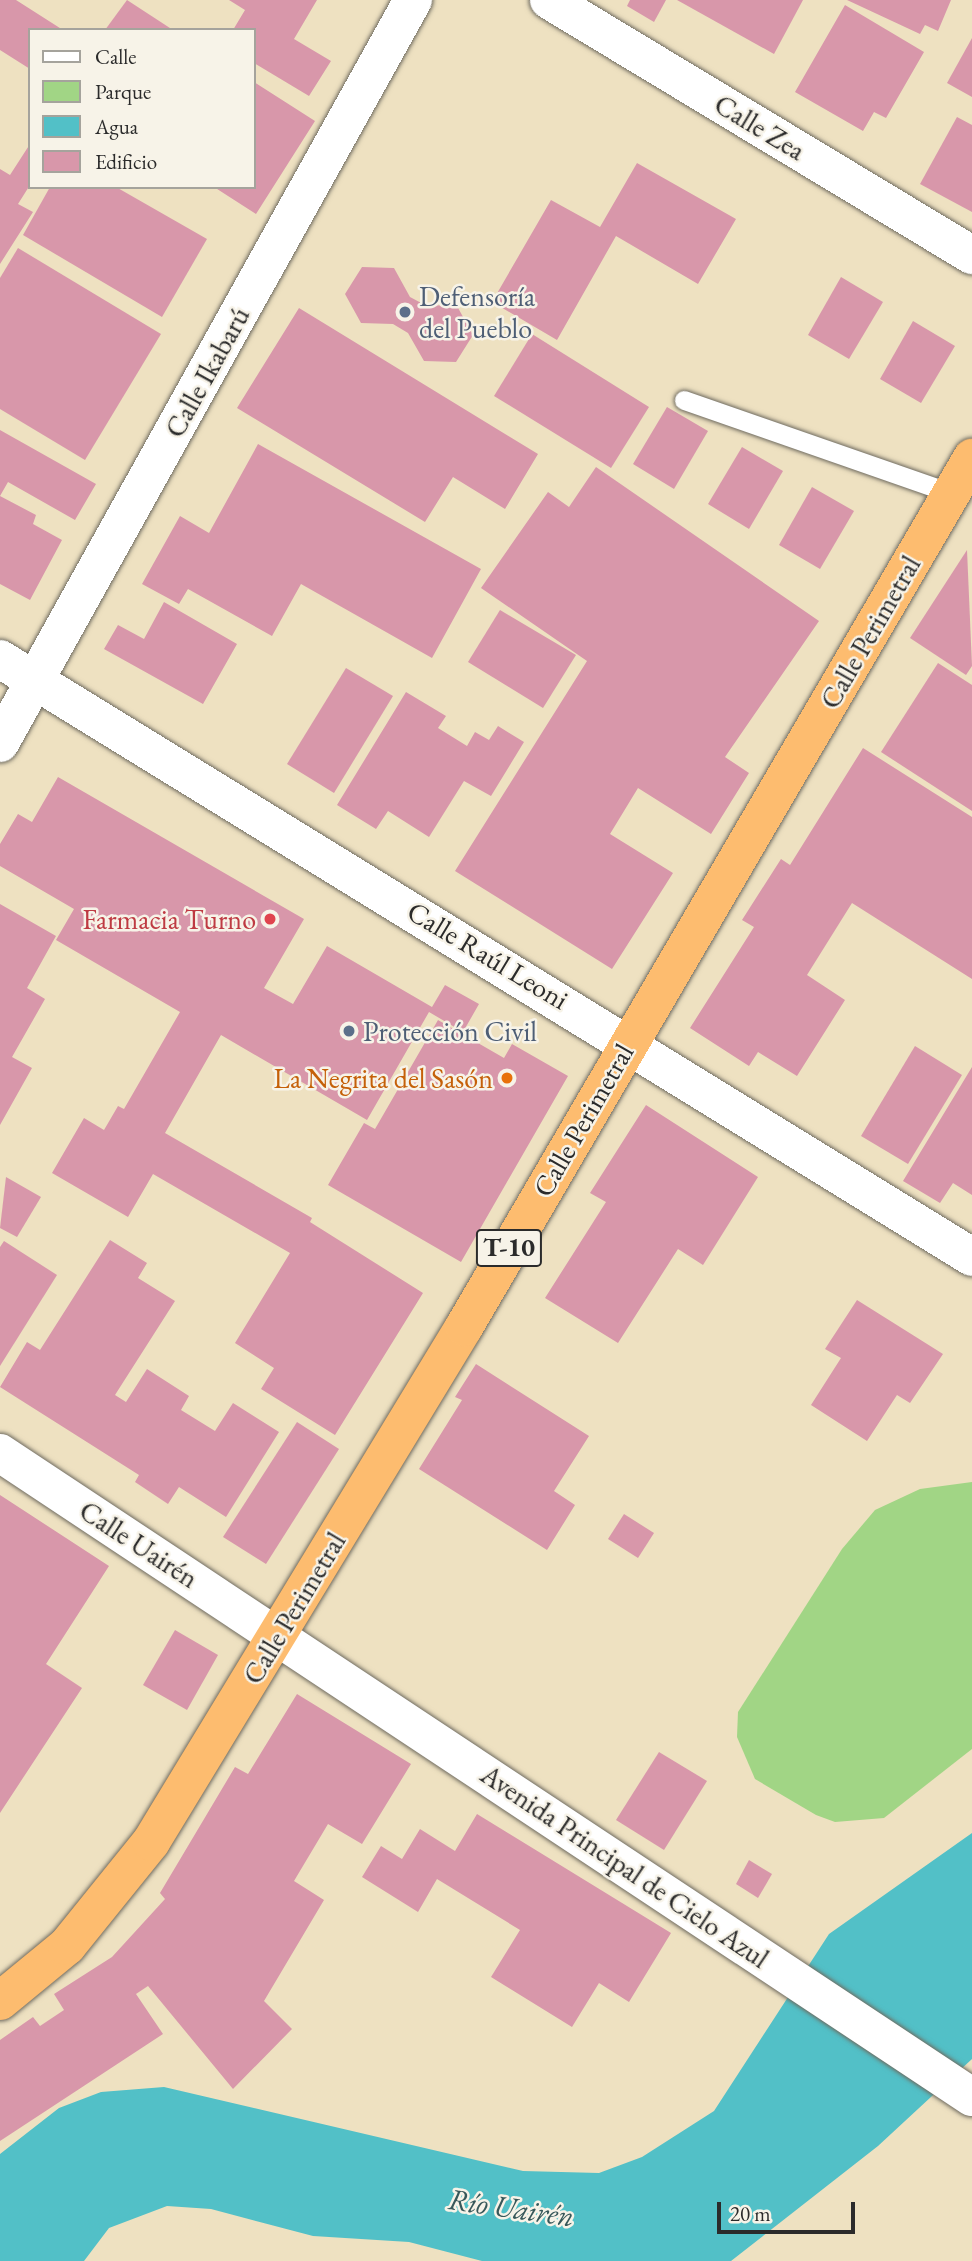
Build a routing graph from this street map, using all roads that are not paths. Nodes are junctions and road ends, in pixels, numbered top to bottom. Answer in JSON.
{"nodes":[{"id":1,"x":413,"y":0,"type":"edge"},
{"id":2,"x":549,"y":0,"type":"edge"},
{"id":3,"x":972,"y":255,"type":"edge"},
{"id":4,"x":684,"y":400,"type":"dead end"},
{"id":5,"x":972,"y":458,"type":"edge"},
{"id":6,"x":951,"y":493,"type":"junction"},
{"id":7,"x":0,"y":659,"type":"edge"},
{"id":8,"x":35,"y":680,"type":"junction"},
{"id":9,"x":0,"y":743,"type":"edge"},
{"id":10,"x":629,"y":1041,"type":"junction"},
{"id":11,"x":972,"y":1257,"type":"edge"},
{"id":12,"x":0,"y":1453,"type":"edge"},
{"id":13,"x":278,"y":1634,"type":"junction"},
{"id":14,"x":0,"y":2001,"type":"edge"},
{"id":15,"x":972,"y":2097,"type":"edge"}],
"edges":[{"from":1,"to":8,"type":"street","name":"Calle Ikabarú"},
{"from":2,"to":3,"type":"street","name":"Calle Zea"},
{"from":4,"to":6,"type":"lane"},
{"from":5,"to":6,"type":"highway","name":"Calle Perimetral","number":"T-10"},
{"from":6,"to":10,"type":"highway","name":"Calle Perimetral","number":"T-10"},
{"from":7,"to":8,"type":"street","name":"Calle Raúl Leoni"},
{"from":8,"to":9,"type":"street","name":"Calle Ikabarú"},
{"from":8,"to":10,"type":"street","name":"Calle Raúl Leoni"},
{"from":10,"to":11,"type":"street","name":"Calle Raúl Leoni"},
{"from":10,"to":13,"type":"highway","name":"Calle Perimetral","number":"T-10"},
{"from":12,"to":13,"type":"street","name":"Calle Uairén"},
{"from":13,"to":14,"type":"highway","name":"Calle Perimetral","number":"T-10"},
{"from":13,"to":15,"type":"street","name":"Avenida Principal de Cielo Azul"}]}
